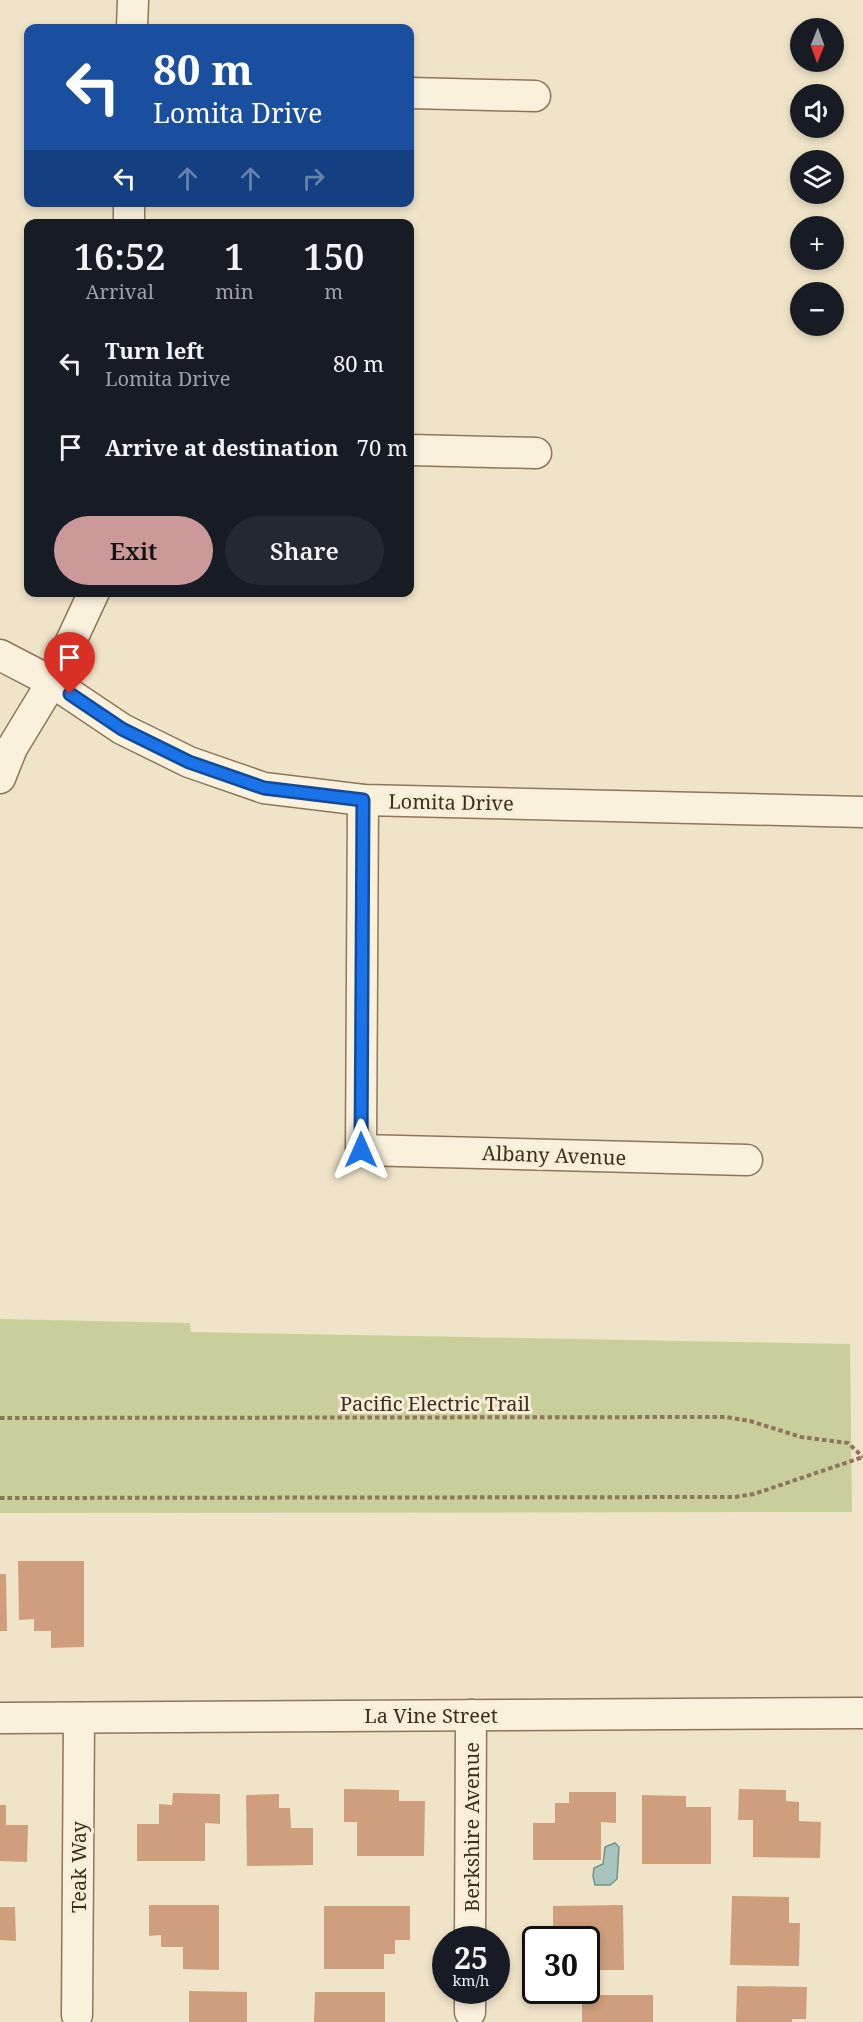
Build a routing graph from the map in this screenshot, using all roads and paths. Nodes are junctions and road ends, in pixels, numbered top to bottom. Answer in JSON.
{"nodes":[{"id":1,"x":133,"y":0,"type":"edge"},
{"id":2,"x":132,"y":24,"type":"edge"},
{"id":3,"x":414,"y":93,"type":"edge"},
{"id":4,"x":535,"y":96,"type":"dead end"},
{"id":5,"x":414,"y":450,"type":"edge"},
{"id":6,"x":536,"y":453,"type":"dead end"},
{"id":7,"x":92,"y":597,"type":"edge"},
{"id":8,"x":0,"y":656,"type":"edge"},
{"id":9,"x":52,"y":682,"type":"junction"},
{"id":10,"x":0,"y":778,"type":"edge"},
{"id":11,"x":363,"y":800,"type":"junction"},
{"id":12,"x":863,"y":812,"type":"edge"},
{"id":13,"x":747,"y":1161,"type":"dead end"},
{"id":14,"x":0,"y":1418,"type":"edge"},
{"id":15,"x":863,"y":1457,"type":"edge"},
{"id":16,"x":0,"y":1498,"type":"edge"},
{"id":17,"x":863,"y":1713,"type":"edge"},
{"id":18,"x":471,"y":1715,"type":"junction"},
{"id":19,"x":0,"y":1718,"type":"edge"},
{"id":20,"x":79,"y":1718,"type":"junction"},
{"id":21,"x":470,"y":1926,"type":"edge"},
{"id":22,"x":77,"y":2015,"type":"dead end"}],
"edges":[{"from":1,"to":2,"type":"street"},
{"from":3,"to":4,"type":"street"},
{"from":5,"to":6,"type":"street"},
{"from":7,"to":9,"type":"street"},
{"from":8,"to":9,"type":"street","name":"Lomita Drive"},
{"from":9,"to":10,"type":"street"},
{"from":9,"to":11,"type":"street","name":"Lomita Drive"},
{"from":11,"to":12,"type":"street","name":"Lomita Drive"},
{"from":11,"to":13,"type":"street","name":"Albany Avenue"},
{"from":14,"to":15,"type":"path","name":"Pacific Electric Trail"},
{"from":15,"to":16,"type":"path","name":"Pacific Electric Trail"},
{"from":17,"to":18,"type":"street","name":"La Vine Street"},
{"from":18,"to":20,"type":"street","name":"La Vine Street"},
{"from":18,"to":21,"type":"street","name":"Berkshire Avenue"},
{"from":19,"to":20,"type":"street","name":"La Vine Street"},
{"from":20,"to":22,"type":"street","name":"Teak Way"}]}
